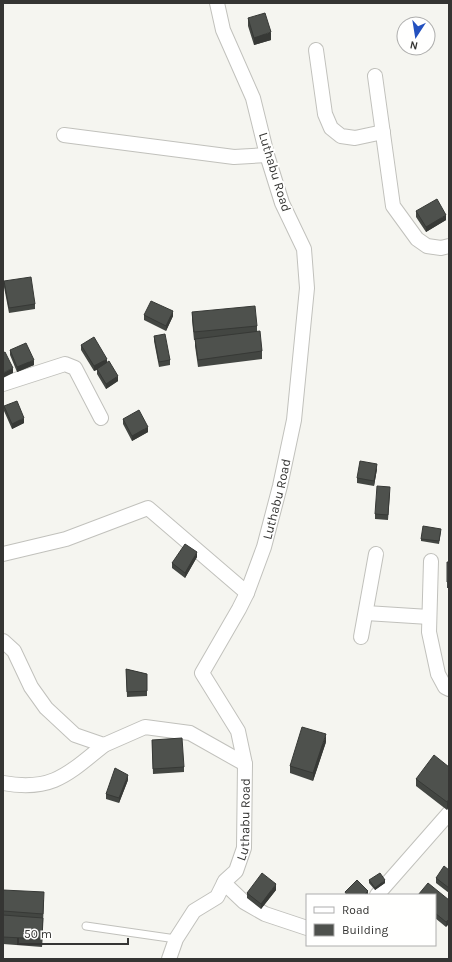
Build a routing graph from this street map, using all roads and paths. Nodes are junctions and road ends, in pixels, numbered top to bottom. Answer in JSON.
{"nodes":[{"id":1,"x":217,"y":3,"type":"edge"},
{"id":2,"x":316,"y":50,"type":"dead end"},
{"id":3,"x":375,"y":76,"type":"dead end"},
{"id":4,"x":383,"y":132,"type":"junction"},
{"id":5,"x":64,"y":135,"type":"dead end"},
{"id":6,"x":267,"y":155,"type":"junction"},
{"id":7,"x":449,"y":246,"type":"edge"},
{"id":8,"x":3,"y":384,"type":"edge"},
{"id":9,"x":101,"y":418,"type":"dead end"},
{"id":10,"x":3,"y":554,"type":"edge"},
{"id":11,"x":376,"y":554,"type":"dead end"},
{"id":12,"x":432,"y":561,"type":"dead end"},
{"id":13,"x":247,"y":593,"type":"junction"},
{"id":14,"x":366,"y":613,"type":"junction"},
{"id":15,"x":429,"y":618,"type":"junction"},
{"id":16,"x":361,"y":637,"type":"dead end"},
{"id":17,"x":3,"y":641,"type":"edge"},
{"id":18,"x":449,"y":689,"type":"edge"},
{"id":19,"x":104,"y":745,"type":"junction"},
{"id":20,"x":246,"y":764,"type":"junction"},
{"id":21,"x":3,"y":782,"type":"edge"},
{"id":22,"x":449,"y":813,"type":"edge"},
{"id":23,"x":224,"y":883,"type":"junction"},
{"id":24,"x":379,"y":894,"type":"edge"},
{"id":25,"x":86,"y":926,"type":"dead end"},
{"id":26,"x":306,"y":928,"type":"edge"},
{"id":27,"x":176,"y":938,"type":"junction"},
{"id":28,"x":170,"y":959,"type":"edge"}],
"edges":[{"from":1,"to":6,"type":"street","name":"Luthabu Road"},
{"from":2,"to":4,"type":"street"},
{"from":3,"to":4,"type":"street"},
{"from":4,"to":7,"type":"street"},
{"from":5,"to":6,"type":"street"},
{"from":6,"to":13,"type":"street","name":"Luthabu Road"},
{"from":8,"to":9,"type":"street"},
{"from":10,"to":13,"type":"street"},
{"from":11,"to":14,"type":"street"},
{"from":12,"to":15,"type":"street"},
{"from":13,"to":20,"type":"street","name":"Luthabu Road"},
{"from":14,"to":15,"type":"street"},
{"from":14,"to":16,"type":"street"},
{"from":15,"to":18,"type":"street"},
{"from":17,"to":19,"type":"street"},
{"from":19,"to":20,"type":"street"},
{"from":19,"to":21,"type":"street"},
{"from":20,"to":23,"type":"street","name":"Luthabu Road"},
{"from":22,"to":24,"type":"street"},
{"from":23,"to":26,"type":"street"},
{"from":23,"to":27,"type":"street","name":"Luthabu Road"},
{"from":25,"to":27,"type":"lane"},
{"from":27,"to":28,"type":"street","name":"Luthabu Road"}]}
